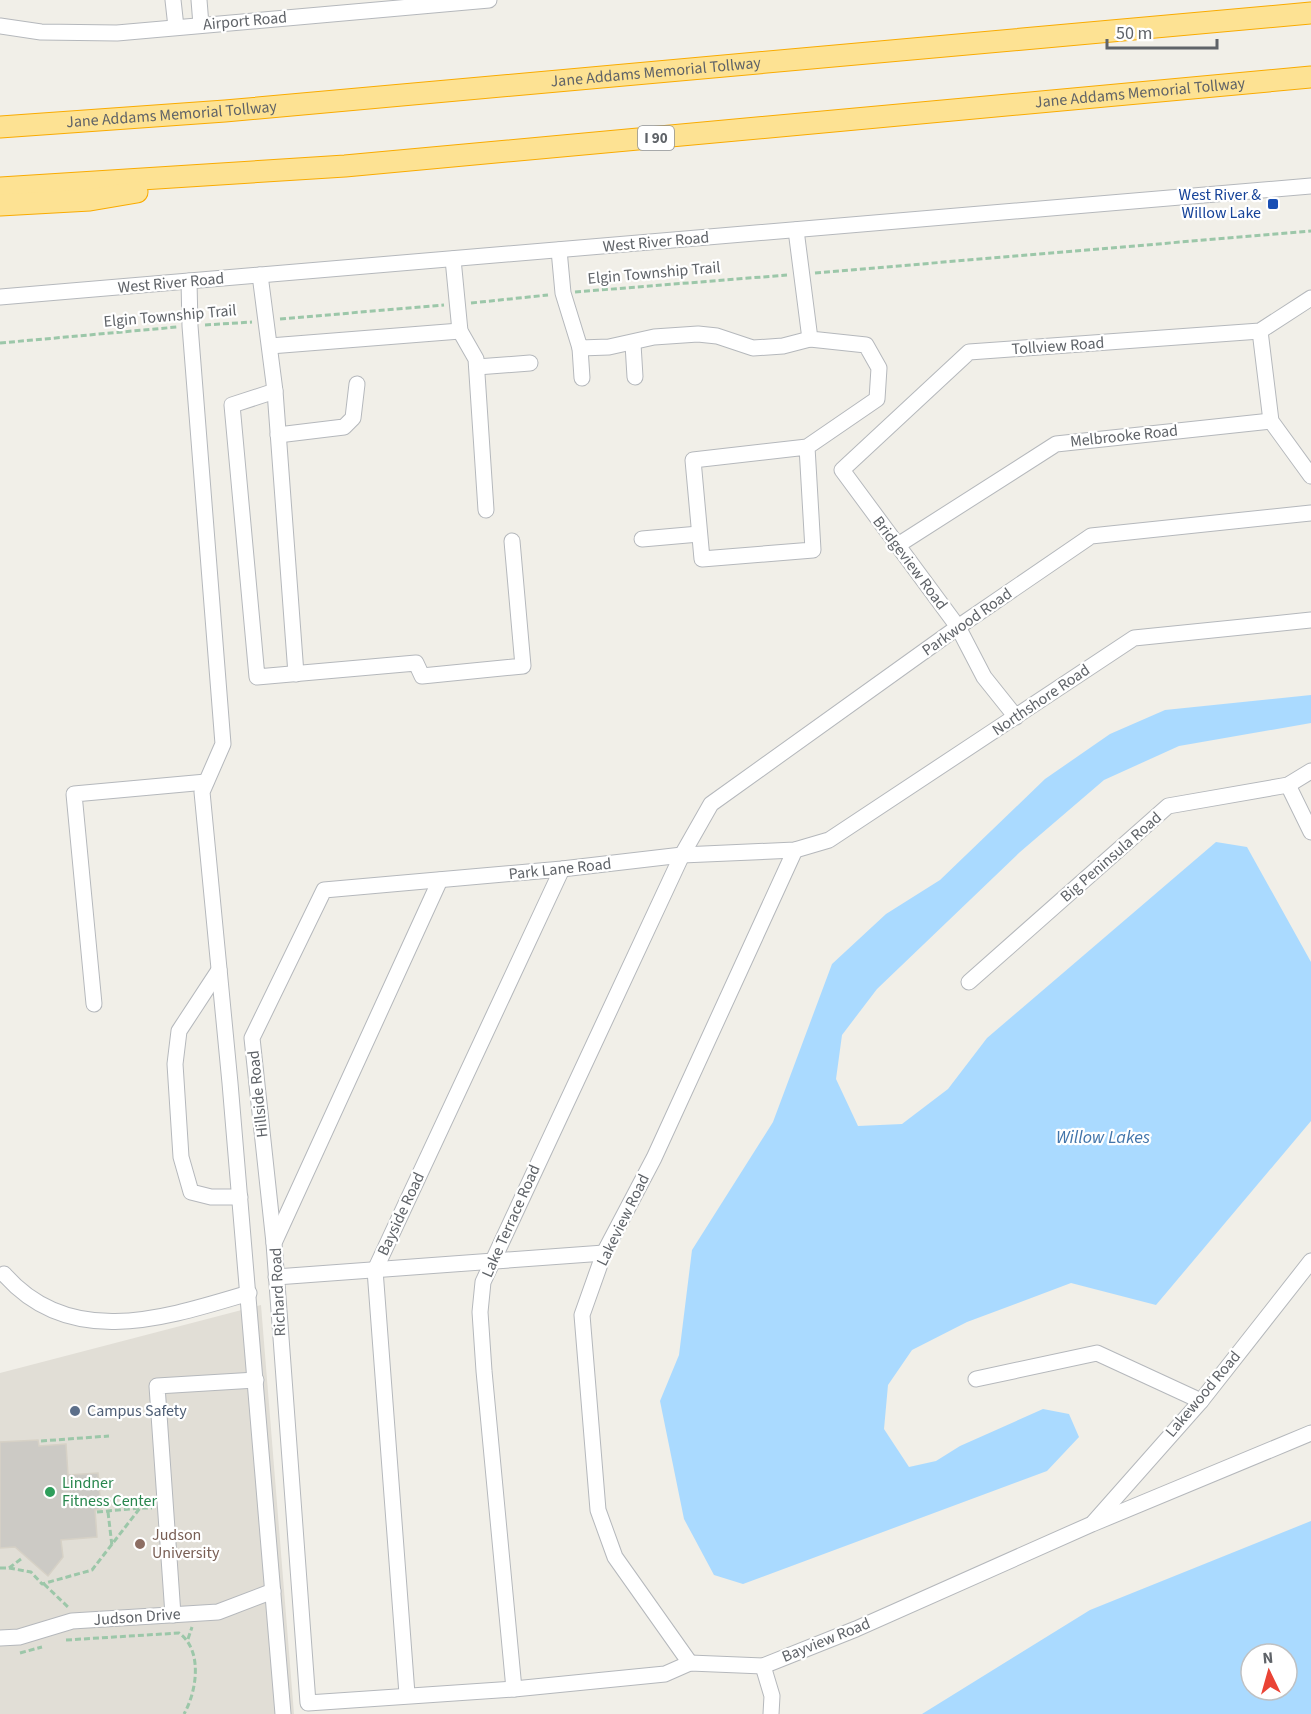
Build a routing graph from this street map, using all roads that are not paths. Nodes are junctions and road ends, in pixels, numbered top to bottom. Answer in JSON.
{"nodes":[{"id":1,"x":173,"y":0,"type":"edge"},
{"id":2,"x":199,"y":0,"type":"edge"},
{"id":3,"x":489,"y":0,"type":"edge"},
{"id":4,"x":463,"y":1,"type":"edge"},
{"id":5,"x":1311,"y":13,"type":"edge"},
{"id":6,"x":201,"y":25,"type":"junction"},
{"id":7,"x":0,"y":26,"type":"edge"},
{"id":8,"x":176,"y":27,"type":"junction"},
{"id":9,"x":1311,"y":77,"type":"edge"},
{"id":10,"x":0,"y":119,"type":"edge"},
{"id":11,"x":32,"y":124,"type":"junction"},
{"id":12,"x":0,"y":127,"type":"edge"},
{"id":13,"x":242,"y":174,"type":"junction"},
{"id":14,"x":1311,"y":186,"type":"edge"},
{"id":15,"x":0,"y":188,"type":"edge"},
{"id":16,"x":0,"y":205,"type":"edge"},
{"id":17,"x":796,"y":230,"type":"junction"},
{"id":18,"x":560,"y":250,"type":"junction"},
{"id":19,"x":453,"y":259,"type":"junction"},
{"id":20,"x":260,"y":275,"type":"junction"},
{"id":21,"x":189,"y":281,"type":"junction"},
{"id":22,"x":0,"y":297,"type":"edge"},
{"id":23,"x":1311,"y":298,"type":"edge"},
{"id":24,"x":1260,"y":331,"type":"junction"},
{"id":25,"x":460,"y":332,"type":"junction"},
{"id":26,"x":810,"y":339,"type":"junction"},
{"id":27,"x":633,"y":344,"type":"junction"},
{"id":28,"x":270,"y":346,"type":"junction"},
{"id":29,"x":580,"y":348,"type":"junction"},
{"id":30,"x":530,"y":363,"type":"dead end"},
{"id":31,"x":477,"y":367,"type":"junction"},
{"id":32,"x":635,"y":377,"type":"dead end"},
{"id":33,"x":582,"y":378,"type":"dead end"},
{"id":34,"x":357,"y":384,"type":"dead end"},
{"id":35,"x":275,"y":391,"type":"junction"},
{"id":36,"x":1271,"y":421,"type":"junction"},
{"id":37,"x":278,"y":435,"type":"junction"},
{"id":38,"x":807,"y":447,"type":"junction"},
{"id":39,"x":842,"y":470,"type":"joint"},
{"id":40,"x":1311,"y":476,"type":"edge"},
{"id":41,"x":486,"y":510,"type":"dead end"},
{"id":42,"x":1311,"y":513,"type":"edge"},
{"id":43,"x":699,"y":534,"type":"junction"},
{"id":44,"x":642,"y":539,"type":"dead end"},
{"id":45,"x":512,"y":541,"type":"dead end"},
{"id":46,"x":898,"y":545,"type":"junction"},
{"id":47,"x":1311,"y":620,"type":"edge"},
{"id":48,"x":958,"y":627,"type":"junction"},
{"id":49,"x":296,"y":674,"type":"junction"},
{"id":50,"x":1016,"y":717,"type":"junction"},
{"id":51,"x":1311,"y":771,"type":"edge"},
{"id":52,"x":206,"y":782,"type":"junction"},
{"id":53,"x":1288,"y":785,"type":"junction"},
{"id":54,"x":1311,"y":832,"type":"edge"},
{"id":55,"x":795,"y":850,"type":"junction"},
{"id":56,"x":682,"y":855,"type":"junction"},
{"id":57,"x":562,"y":869,"type":"junction"},
{"id":58,"x":440,"y":880,"type":"junction"},
{"id":59,"x":324,"y":890,"type":"joint"},
{"id":60,"x":219,"y":970,"type":"junction"},
{"id":61,"x":969,"y":982,"type":"dead end"},
{"id":62,"x":94,"y":1004,"type":"dead end"},
{"id":63,"x":240,"y":1197,"type":"junction"},
{"id":64,"x":274,"y":1243,"type":"junction"},
{"id":65,"x":604,"y":1253,"type":"junction"},
{"id":66,"x":1311,"y":1260,"type":"edge"},
{"id":67,"x":491,"y":1262,"type":"junction"},
{"id":68,"x":375,"y":1270,"type":"junction"},
{"id":69,"x":4,"y":1274,"type":"dead end"},
{"id":70,"x":276,"y":1277,"type":"junction"},
{"id":71,"x":249,"y":1293,"type":"junction"},
{"id":72,"x":976,"y":1379,"type":"dead end"},
{"id":73,"x":256,"y":1380,"type":"junction"},
{"id":74,"x":1201,"y":1401,"type":"junction"},
{"id":75,"x":1311,"y":1423,"type":"edge"},
{"id":76,"x":1305,"y":1435,"type":"edge"},
{"id":77,"x":1092,"y":1524,"type":"junction"},
{"id":78,"x":273,"y":1591,"type":"junction"},
{"id":79,"x":173,"y":1615,"type":"junction"},
{"id":80,"x":0,"y":1638,"type":"edge"},
{"id":81,"x":690,"y":1663,"type":"junction"},
{"id":82,"x":763,"y":1666,"type":"junction"},
{"id":83,"x":514,"y":1689,"type":"junction"},
{"id":84,"x":407,"y":1694,"type":"junction"},
{"id":85,"x":308,"y":1703,"type":"joint"},
{"id":86,"x":283,"y":1714,"type":"edge"},
{"id":87,"x":771,"y":1714,"type":"edge"}],
"edges":[{"from":1,"to":8,"type":"street"},
{"from":2,"to":6,"type":"street"},
{"from":3,"to":4,"type":"street","name":"Airport Road"},
{"from":4,"to":6,"type":"street","name":"Airport Road"},
{"from":5,"to":11,"type":"highway","name":"Jane Addams Memorial Tollway"},
{"from":6,"to":8,"type":"street","name":"Airport Road"},
{"from":7,"to":8,"type":"street","name":"Airport Road"},
{"from":9,"to":13,"type":"highway","name":"Jane Addams Memorial Tollway","number":"I 90"},
{"from":10,"to":11,"type":"highway"},
{"from":11,"to":12,"type":"highway","name":"Jane Addams Memorial Tollway"},
{"from":13,"to":15,"type":"highway","name":"Jane Addams Memorial Tollway","number":"I 90"},
{"from":13,"to":16,"type":"highway"},
{"from":14,"to":17,"type":"street","name":"West River Road"},
{"from":17,"to":18,"type":"street","name":"West River Road"},
{"from":17,"to":26,"type":"street"},
{"from":18,"to":19,"type":"street","name":"West River Road"},
{"from":18,"to":29,"type":"street"},
{"from":19,"to":20,"type":"street","name":"West River Road"},
{"from":19,"to":25,"type":"street"},
{"from":20,"to":21,"type":"street","name":"West River Road"},
{"from":20,"to":28,"type":"street"},
{"from":21,"to":22,"type":"street","name":"West River Road"},
{"from":21,"to":52,"type":"street"},
{"from":23,"to":24,"type":"street","name":"Tollview Road"},
{"from":24,"to":36,"type":"street"},
{"from":24,"to":39,"type":"street","name":"Tollview Road"},
{"from":25,"to":28,"type":"street"},
{"from":25,"to":31,"type":"street"},
{"from":26,"to":27,"type":"street"},
{"from":26,"to":38,"type":"street"},
{"from":27,"to":29,"type":"street"},
{"from":27,"to":32,"type":"street"},
{"from":28,"to":35,"type":"street"},
{"from":29,"to":33,"type":"street"},
{"from":30,"to":31,"type":"street"},
{"from":31,"to":41,"type":"street"},
{"from":34,"to":37,"type":"street"},
{"from":35,"to":37,"type":"street"},
{"from":35,"to":49,"type":"street"},
{"from":36,"to":40,"type":"street"},
{"from":36,"to":46,"type":"street","name":"Melbrooke Road"},
{"from":37,"to":49,"type":"street"},
{"from":38,"to":43,"type":"street"},
{"from":38,"to":43,"type":"street"},
{"from":39,"to":46,"type":"street","name":"Bridgeview Road"},
{"from":42,"to":48,"type":"street","name":"Parkwood Road"},
{"from":43,"to":44,"type":"street"},
{"from":45,"to":49,"type":"street"},
{"from":46,"to":48,"type":"street","name":"Bridgeview Road"},
{"from":47,"to":50,"type":"street","name":"Northshore Road"},
{"from":48,"to":50,"type":"street","name":"Bridgeview Road"},
{"from":48,"to":56,"type":"street","name":"Parkwood Road"},
{"from":50,"to":55,"type":"street","name":"Northshore Road"},
{"from":51,"to":53,"type":"street","name":"Big Peninsula Road"},
{"from":52,"to":60,"type":"street"},
{"from":52,"to":62,"type":"street"},
{"from":53,"to":54,"type":"street"},
{"from":53,"to":61,"type":"street","name":"Big Peninsula Road"},
{"from":55,"to":56,"type":"street","name":"Park Lane Road"},
{"from":55,"to":65,"type":"street","name":"Lakeview Road"},
{"from":56,"to":57,"type":"street","name":"Park Lane Road"},
{"from":56,"to":67,"type":"street","name":"Lake Terrace Road"},
{"from":57,"to":58,"type":"street","name":"Park Lane Road"},
{"from":57,"to":68,"type":"street","name":"Bayside Road"},
{"from":58,"to":59,"type":"street","name":"Park Lane Road"},
{"from":58,"to":64,"type":"street","name":"Richard Road"},
{"from":59,"to":64,"type":"street","name":"Hillside Road"},
{"from":60,"to":63,"type":"street"},
{"from":60,"to":63,"type":"street"},
{"from":63,"to":71,"type":"street"},
{"from":64,"to":70,"type":"street","name":"Richard Road"},
{"from":65,"to":67,"type":"street"},
{"from":65,"to":81,"type":"street","name":"Lakeview Road"},
{"from":66,"to":74,"type":"street","name":"Lakewood Road"},
{"from":67,"to":68,"type":"street"},
{"from":67,"to":83,"type":"street","name":"Lake Terrace Road"},
{"from":68,"to":70,"type":"street"},
{"from":68,"to":84,"type":"street","name":"Bayside Road"},
{"from":69,"to":71,"type":"street"},
{"from":70,"to":85,"type":"street","name":"Richard Road"},
{"from":71,"to":73,"type":"street"},
{"from":72,"to":74,"type":"street"},
{"from":73,"to":78,"type":"street"},
{"from":73,"to":79,"type":"street"},
{"from":74,"to":77,"type":"street","name":"Lakewood Road"},
{"from":75,"to":76,"type":"street"},
{"from":76,"to":77,"type":"street","name":"Bayview Road"},
{"from":77,"to":82,"type":"street","name":"Bayview Road"},
{"from":78,"to":79,"type":"street","name":"Judson Drive"},
{"from":78,"to":86,"type":"street"},
{"from":79,"to":80,"type":"street","name":"Judson Drive"},
{"from":81,"to":82,"type":"street","name":"Bayview Road"},
{"from":81,"to":83,"type":"street","name":"Bayview Road"},
{"from":82,"to":87,"type":"street"},
{"from":83,"to":84,"type":"street","name":"Bayview Road"},
{"from":84,"to":85,"type":"street","name":"Bayview Road"}]}
